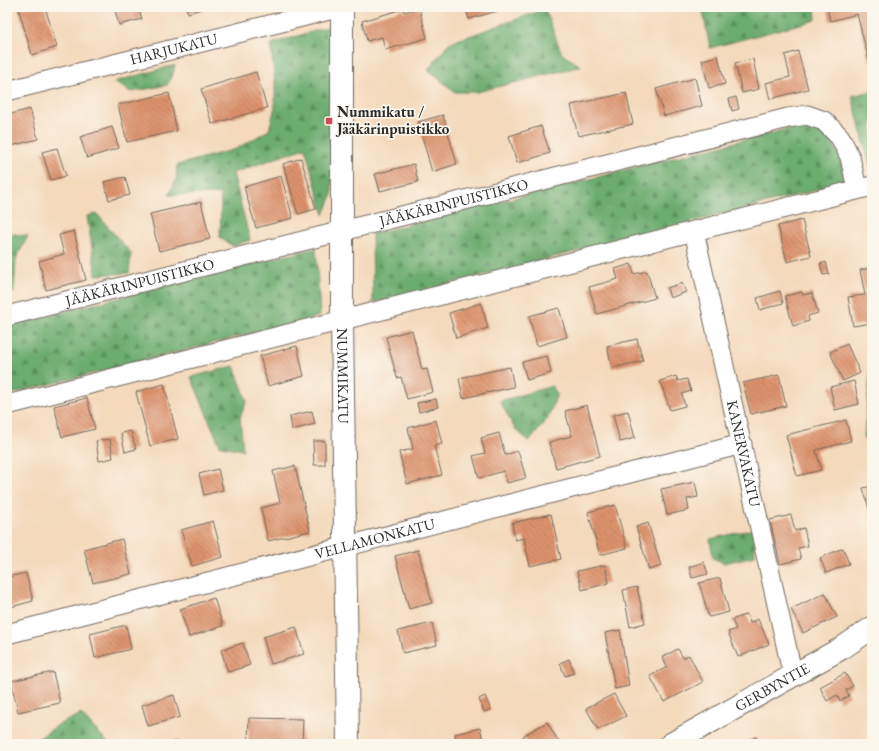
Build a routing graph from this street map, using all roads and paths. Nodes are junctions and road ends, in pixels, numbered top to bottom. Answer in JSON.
{"nodes":[{"id":1,"x":341,"y":7,"type":"edge"},
{"id":2,"x":7,"y":92,"type":"edge"},
{"id":3,"x":865,"y":188,"type":"edge"},
{"id":4,"x":342,"y":231,"type":"junction"},
{"id":5,"x":694,"y":231,"type":"junction"},
{"id":6,"x":7,"y":316,"type":"edge"},
{"id":7,"x":342,"y":320,"type":"junction"},
{"id":8,"x":7,"y":405,"type":"edge"},
{"id":9,"x":742,"y":444,"type":"junction"},
{"id":10,"x":346,"y":546,"type":"junction"},
{"id":11,"x":872,"y":628,"type":"edge"},
{"id":12,"x":7,"y":634,"type":"edge"},
{"id":13,"x":794,"y":675,"type":"junction"},
{"id":14,"x":348,"y":744,"type":"edge"},
{"id":15,"x":672,"y":744,"type":"edge"}],
"edges":[{"from":1,"to":2,"type":"street","name":"HARJUKATU"},
{"from":1,"to":4,"type":"street","name":"NUMMIKATU"},
{"from":3,"to":4,"type":"street","name":"JÄÄKÄRINPUISTIKKO"},
{"from":3,"to":5,"type":"street","name":"JÄÄKÄRINPUISTIKKO"},
{"from":4,"to":6,"type":"street","name":"JÄÄKÄRINPUISTIKKO"},
{"from":4,"to":7,"type":"street","name":"NUMMIKATU"},
{"from":5,"to":7,"type":"street","name":"JÄÄKÄRINPUISTIKKO"},
{"from":5,"to":9,"type":"street","name":"KANERVAKATU"},
{"from":7,"to":8,"type":"street","name":"JÄÄKÄRINPUISTIKKO"},
{"from":7,"to":10,"type":"street","name":"NUMMIKATU"},
{"from":9,"to":10,"type":"street","name":"VELLAMONKATU"},
{"from":9,"to":13,"type":"street","name":"KANERVAKATU"},
{"from":10,"to":12,"type":"street","name":"VELLAMONKATU"},
{"from":10,"to":14,"type":"street","name":"NUMMIKATU"},
{"from":11,"to":13,"type":"street","name":"GERBYNTIE"},
{"from":13,"to":15,"type":"street","name":"GERBYNTIE"}]}
